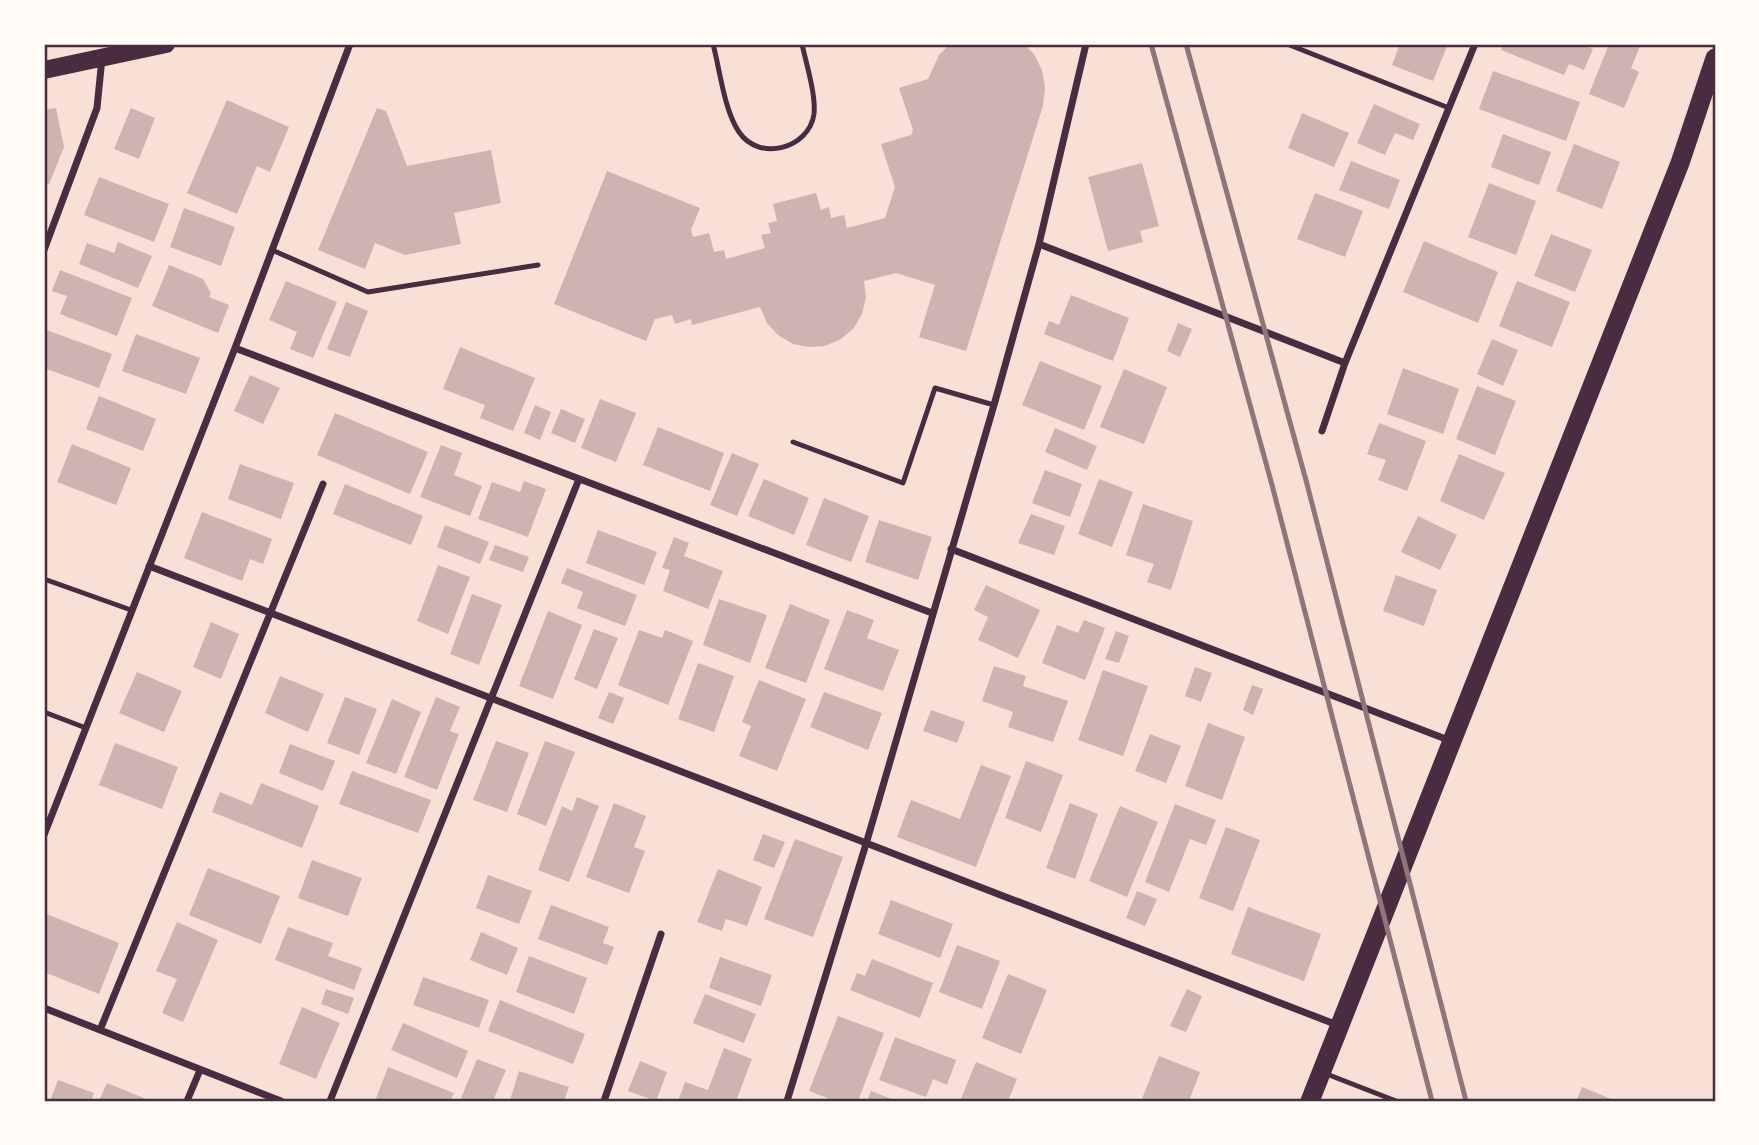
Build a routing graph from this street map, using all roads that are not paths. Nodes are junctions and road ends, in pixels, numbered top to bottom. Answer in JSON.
{"nodes":[{"id":1,"x":166,"y":44,"type":"edge"},
{"id":2,"x":350,"y":44,"type":"edge"},
{"id":3,"x":713,"y":44,"type":"edge"},
{"id":4,"x":802,"y":44,"type":"edge"},
{"id":5,"x":1086,"y":44,"type":"edge"},
{"id":6,"x":1287,"y":44,"type":"edge"},
{"id":7,"x":1475,"y":44,"type":"edge"},
{"id":8,"x":102,"y":50,"type":"edge"},
{"id":9,"x":1715,"y":58,"type":"edge"},
{"id":10,"x":44,"y":70,"type":"edge"},
{"id":11,"x":1449,"y":108,"type":"junction"},
{"id":12,"x":1039,"y":244,"type":"junction"},
{"id":13,"x":44,"y":250,"type":"edge"},
{"id":14,"x":272,"y":250,"type":"junction"},
{"id":15,"x":538,"y":265,"type":"dead end"},
{"id":16,"x":235,"y":348,"type":"junction"},
{"id":17,"x":1345,"y":363,"type":"junction"},
{"id":18,"x":994,"y":405,"type":"junction"},
{"id":19,"x":1322,"y":431,"type":"dead end"},
{"id":20,"x":793,"y":442,"type":"dead end"},
{"id":21,"x":579,"y":479,"type":"junction"},
{"id":22,"x":323,"y":484,"type":"dead end"},
{"id":23,"x":951,"y":549,"type":"junction"},
{"id":24,"x":149,"y":566,"type":"junction"},
{"id":25,"x":44,"y":579,"type":"edge"},
{"id":26,"x":131,"y":610,"type":"junction"},
{"id":27,"x":932,"y":613,"type":"junction"},
{"id":28,"x":269,"y":614,"type":"junction"},
{"id":29,"x":491,"y":700,"type":"junction"},
{"id":30,"x":44,"y":712,"type":"edge"},
{"id":31,"x":86,"y":728,"type":"junction"},
{"id":32,"x":1452,"y":741,"type":"junction"},
{"id":33,"x":44,"y":835,"type":"edge"},
{"id":34,"x":866,"y":844,"type":"junction"},
{"id":35,"x":661,"y":934,"type":"dead end"},
{"id":36,"x":44,"y":1008,"type":"edge"},
{"id":37,"x":1340,"y":1027,"type":"junction"},
{"id":38,"x":100,"y":1030,"type":"junction"},
{"id":39,"x":200,"y":1070,"type":"junction"},
{"id":40,"x":1322,"y":1072,"type":"junction"},
{"id":41,"x":187,"y":1101,"type":"edge"},
{"id":42,"x":281,"y":1101,"type":"edge"},
{"id":43,"x":330,"y":1101,"type":"edge"},
{"id":44,"x":604,"y":1101,"type":"edge"},
{"id":45,"x":787,"y":1101,"type":"edge"},
{"id":46,"x":1310,"y":1101,"type":"edge"},
{"id":47,"x":1396,"y":1101,"type":"edge"}],
"edges":[{"from":1,"to":8,"type":"main road"},
{"from":2,"to":14,"type":"street"},
{"from":3,"to":4,"type":"lane"},
{"from":5,"to":12,"type":"street"},
{"from":6,"to":11,"type":"lane"},
{"from":7,"to":11,"type":"street"},
{"from":8,"to":10,"type":"main road"},
{"from":8,"to":13,"type":"street"},
{"from":9,"to":32,"type":"highway"},
{"from":11,"to":17,"type":"street"},
{"from":12,"to":17,"type":"street"},
{"from":12,"to":18,"type":"street"},
{"from":14,"to":15,"type":"lane"},
{"from":14,"to":16,"type":"street"},
{"from":16,"to":21,"type":"street"},
{"from":16,"to":24,"type":"street"},
{"from":17,"to":19,"type":"street"},
{"from":18,"to":20,"type":"lane"},
{"from":18,"to":23,"type":"street"},
{"from":21,"to":27,"type":"street"},
{"from":21,"to":29,"type":"street"},
{"from":22,"to":28,"type":"street"},
{"from":23,"to":27,"type":"street"},
{"from":23,"to":32,"type":"street"},
{"from":24,"to":26,"type":"street"},
{"from":24,"to":28,"type":"street"},
{"from":25,"to":26,"type":"lane"},
{"from":26,"to":31,"type":"street"},
{"from":27,"to":34,"type":"street"},
{"from":28,"to":29,"type":"street"},
{"from":28,"to":38,"type":"street"},
{"from":29,"to":34,"type":"street"},
{"from":29,"to":43,"type":"street"},
{"from":30,"to":31,"type":"lane"},
{"from":31,"to":33,"type":"street"},
{"from":32,"to":37,"type":"highway"},
{"from":34,"to":37,"type":"street"},
{"from":34,"to":45,"type":"street"},
{"from":35,"to":44,"type":"street"},
{"from":36,"to":38,"type":"street"},
{"from":37,"to":40,"type":"highway"},
{"from":38,"to":39,"type":"street"},
{"from":39,"to":41,"type":"street"},
{"from":39,"to":42,"type":"street"},
{"from":40,"to":46,"type":"highway"},
{"from":40,"to":47,"type":"lane"}]}
